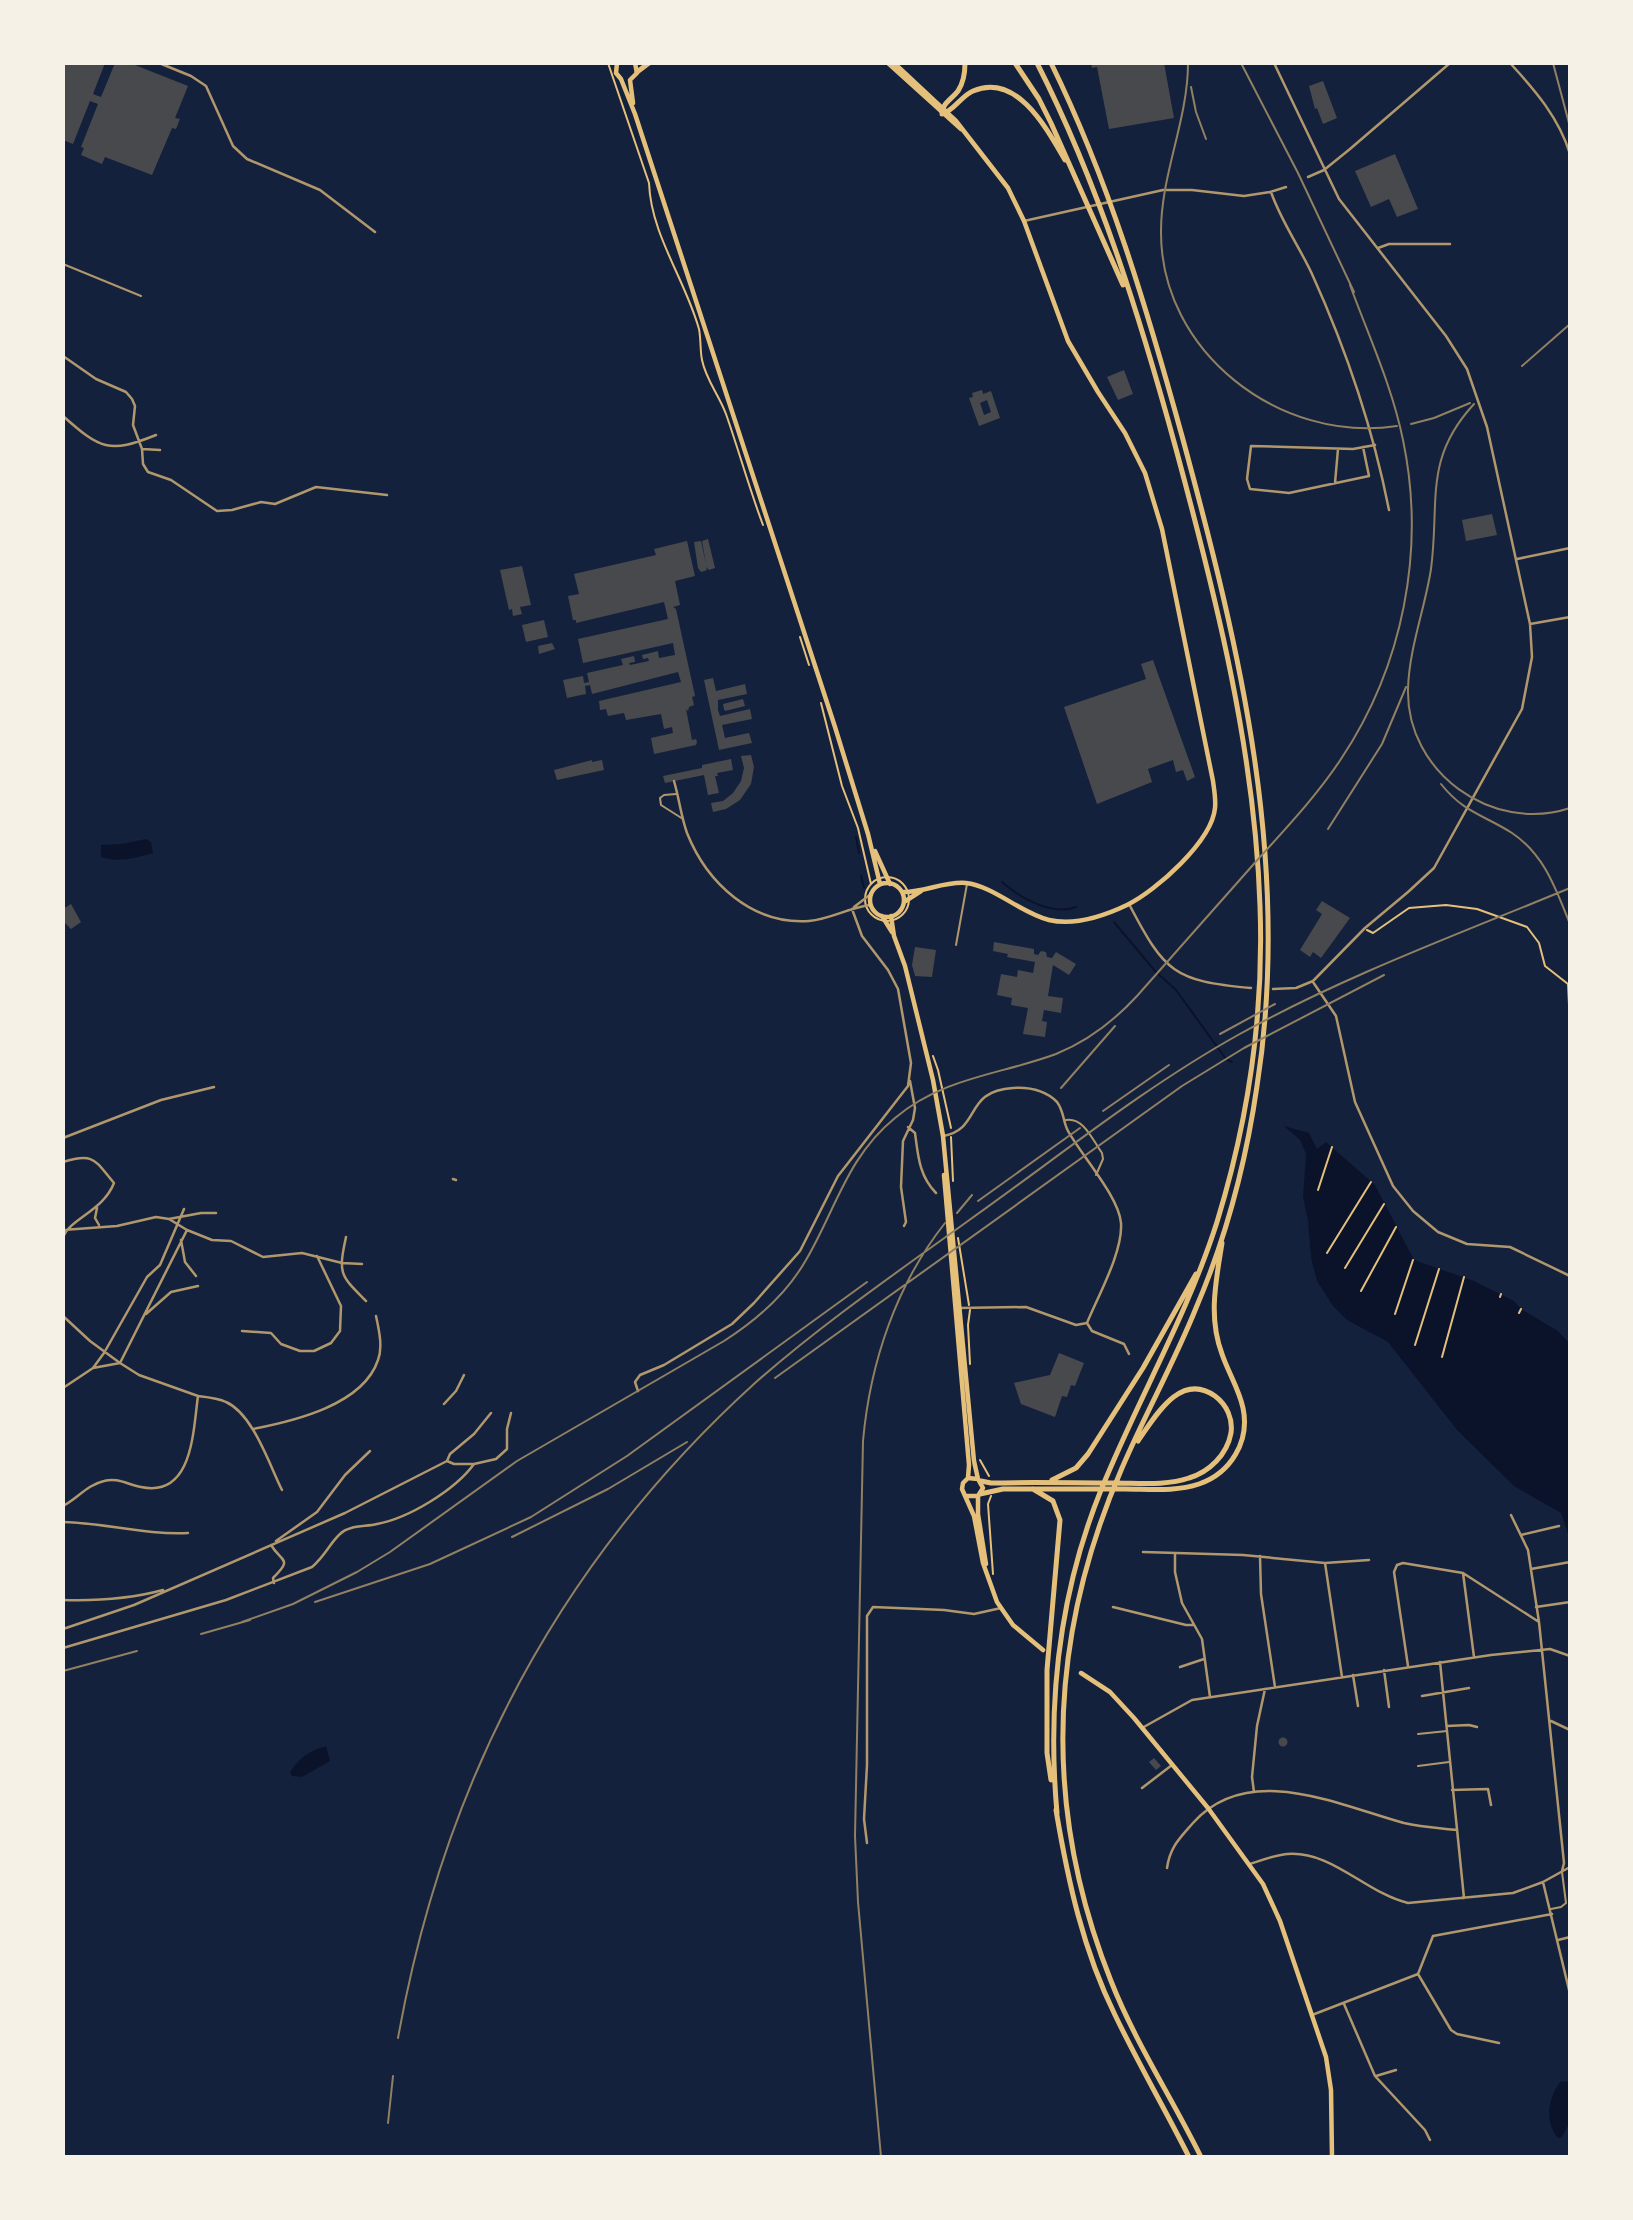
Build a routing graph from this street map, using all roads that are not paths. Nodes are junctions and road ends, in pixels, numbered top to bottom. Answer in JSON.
{"nodes":[{"id":1,"x":159,"y":63,"type":"edge"},
{"id":2,"x":617,"y":63,"type":"edge"},
{"id":3,"x":635,"y":63,"type":"edge"},
{"id":4,"x":649,"y":63,"type":"edge"},
{"id":5,"x":888,"y":63,"type":"edge"},
{"id":6,"x":894,"y":63,"type":"edge"},
{"id":7,"x":965,"y":63,"type":"edge"},
{"id":8,"x":1014,"y":63,"type":"edge"},
{"id":9,"x":1037,"y":63,"type":"edge"},
{"id":10,"x":1051,"y":63,"type":"edge"},
{"id":11,"x":1274,"y":63,"type":"edge"},
{"id":12,"x":1450,"y":63,"type":"edge"},
{"id":13,"x":1510,"y":63,"type":"edge"},
{"id":14,"x":637,"y":72,"type":"junction"},
{"id":15,"x":621,"y":79,"type":"junction"},
{"id":16,"x":630,"y":80,"type":"junction"},
{"id":17,"x":944,"y":111,"type":"junction"},
{"id":18,"x":635,"y":114,"type":"junction"},
{"id":19,"x":1570,"y":154,"type":"edge"},
{"id":20,"x":1324,"y":170,"type":"junction"},
{"id":21,"x":1074,"y":174,"type":"junction"},
{"id":22,"x":1308,"y":177,"type":"dead end"},
{"id":23,"x":1286,"y":187,"type":"dead end"},
{"id":24,"x":1271,"y":192,"type":"junction"},
{"id":25,"x":1024,"y":221,"type":"junction"},
{"id":26,"x":375,"y":232,"type":"dead end"},
{"id":27,"x":1450,"y":244,"type":"dead end"},
{"id":28,"x":1378,"y":248,"type":"junction"},
{"id":29,"x":63,"y":264,"type":"edge"},
{"id":30,"x":142,"y":296,"type":"dead end"},
{"id":31,"x":1133,"y":307,"type":"junction"},
{"id":32,"x":63,"y":356,"type":"edge"},
{"id":33,"x":63,"y":416,"type":"edge"},
{"id":34,"x":156,"y":435,"type":"dead end"},
{"id":35,"x":139,"y":442,"type":"junction"},
{"id":36,"x":1375,"y":445,"type":"junction"},
{"id":37,"x":1363,"y":447,"type":"junction"},
{"id":38,"x":142,"y":449,"type":"junction"},
{"id":39,"x":1338,"y":449,"type":"junction"},
{"id":40,"x":160,"y":450,"type":"dead end"},
{"id":41,"x":1335,"y":483,"type":"junction"},
{"id":42,"x":387,"y":495,"type":"dead end"},
{"id":43,"x":1389,"y":510,"type":"dead end"},
{"id":44,"x":1570,"y":548,"type":"edge"},
{"id":45,"x":1517,"y":559,"type":"junction"},
{"id":46,"x":1570,"y":617,"type":"edge"},
{"id":47,"x":1530,"y":624,"type":"junction"},
{"id":48,"x":674,"y":781,"type":"dead end"},
{"id":49,"x":677,"y":794,"type":"junction"},
{"id":50,"x":683,"y":819,"type":"junction"},
{"id":51,"x":868,"y":834,"type":"junction"},
{"id":52,"x":880,"y":881,"type":"junction"},
{"id":53,"x":889,"y":881,"type":"junction"},
{"id":54,"x":967,"y":883,"type":"junction"},
{"id":55,"x":925,"y":889,"type":"junction"},
{"id":56,"x":905,"y":892,"type":"junction"},
{"id":57,"x":871,"y":894,"type":"junction"},
{"id":58,"x":906,"y":901,"type":"junction"},
{"id":59,"x":1129,"y":904,"type":"junction"},
{"id":60,"x":869,"y":905,"type":"junction"},
{"id":61,"x":852,"y":909,"type":"junction"},
{"id":62,"x":887,"y":918,"type":"junction"},
{"id":63,"x":956,"y":945,"type":"dead end"},
{"id":64,"x":1312,"y":981,"type":"junction"},
{"id":65,"x":1251,"y":988,"type":"dead end"},
{"id":66,"x":1273,"y":989,"type":"dead end"},
{"id":67,"x":910,"y":1081,"type":"junction"},
{"id":68,"x":214,"y":1087,"type":"dead end"},
{"id":69,"x":1065,"y":1120,"type":"junction"},
{"id":70,"x":908,"y":1127,"type":"junction"},
{"id":71,"x":943,"y":1136,"type":"junction"},
{"id":72,"x":63,"y":1138,"type":"edge"},
{"id":73,"x":63,"y":1161,"type":"edge"},
{"id":74,"x":1096,"y":1175,"type":"junction"},
{"id":75,"x":936,"y":1193,"type":"dead end"},
{"id":76,"x":97,"y":1208,"type":"junction"},
{"id":77,"x":184,"y":1209,"type":"dead end"},
{"id":78,"x":216,"y":1213,"type":"dead end"},
{"id":79,"x":181,"y":1218,"type":"junction"},
{"id":80,"x":169,"y":1219,"type":"junction"},
{"id":81,"x":178,"y":1224,"type":"junction"},
{"id":82,"x":99,"y":1226,"type":"junction"},
{"id":83,"x":904,"y":1226,"type":"dead end"},
{"id":84,"x":1225,"y":1226,"type":"junction"},
{"id":85,"x":64,"y":1230,"type":"edge"},
{"id":86,"x":187,"y":1230,"type":"junction"},
{"id":87,"x":63,"y":1237,"type":"edge"},
{"id":88,"x":346,"y":1237,"type":"dead end"},
{"id":89,"x":181,"y":1240,"type":"junction"},
{"id":90,"x":317,"y":1256,"type":"junction"},
{"id":91,"x":1206,"y":1256,"type":"junction"},
{"id":92,"x":341,"y":1263,"type":"junction"},
{"id":93,"x":362,"y":1264,"type":"dead end"},
{"id":94,"x":197,"y":1276,"type":"dead end"},
{"id":95,"x":1570,"y":1276,"type":"edge"},
{"id":96,"x":198,"y":1286,"type":"dead end"},
{"id":97,"x":366,"y":1301,"type":"dead end"},
{"id":98,"x":959,"y":1308,"type":"junction"},
{"id":99,"x":63,"y":1316,"type":"edge"},
{"id":100,"x":143,"y":1316,"type":"junction"},
{"id":101,"x":376,"y":1316,"type":"dead end"},
{"id":102,"x":1087,"y":1323,"type":"junction"},
{"id":103,"x":242,"y":1331,"type":"dead end"},
{"id":104,"x":104,"y":1353,"type":"junction"},
{"id":105,"x":1129,"y":1354,"type":"dead end"},
{"id":106,"x":120,"y":1363,"type":"junction"},
{"id":107,"x":93,"y":1368,"type":"junction"},
{"id":108,"x":464,"y":1376,"type":"dead end"},
{"id":109,"x":63,"y":1388,"type":"edge"},
{"id":110,"x":638,"y":1391,"type":"dead end"},
{"id":111,"x":198,"y":1396,"type":"junction"},
{"id":112,"x":444,"y":1404,"type":"dead end"},
{"id":113,"x":491,"y":1413,"type":"dead end"},
{"id":114,"x":511,"y":1413,"type":"dead end"},
{"id":115,"x":253,"y":1429,"type":"junction"},
{"id":116,"x":370,"y":1451,"type":"dead end"},
{"id":117,"x":1128,"y":1455,"type":"junction"},
{"id":118,"x":447,"y":1461,"type":"junction"},
{"id":119,"x":474,"y":1464,"type":"junction"},
{"id":120,"x":968,"y":1478,"type":"junction"},
{"id":121,"x":979,"y":1480,"type":"junction"},
{"id":122,"x":1041,"y":1483,"type":"junction"},
{"id":123,"x":991,"y":1487,"type":"junction"},
{"id":124,"x":1033,"y":1489,"type":"junction"},
{"id":125,"x":282,"y":1490,"type":"dead end"},
{"id":126,"x":979,"y":1495,"type":"junction"},
{"id":127,"x":967,"y":1496,"type":"junction"},
{"id":128,"x":63,"y":1506,"type":"edge"},
{"id":129,"x":1511,"y":1515,"type":"dead end"},
{"id":130,"x":63,"y":1522,"type":"edge"},
{"id":131,"x":1559,"y":1526,"type":"dead end"},
{"id":132,"x":188,"y":1533,"type":"dead end"},
{"id":133,"x":1521,"y":1535,"type":"junction"},
{"id":134,"x":271,"y":1545,"type":"junction"},
{"id":135,"x":1143,"y":1552,"type":"dead end"},
{"id":136,"x":1175,"y":1553,"type":"junction"},
{"id":137,"x":1260,"y":1556,"type":"junction"},
{"id":138,"x":1369,"y":1560,"type":"dead end"},
{"id":139,"x":1570,"y":1562,"type":"edge"},
{"id":140,"x":1325,"y":1563,"type":"junction"},
{"id":141,"x":1531,"y":1569,"type":"junction"},
{"id":142,"x":1463,"y":1573,"type":"junction"},
{"id":143,"x":990,"y":1577,"type":"junction"},
{"id":144,"x":274,"y":1583,"type":"junction"},
{"id":145,"x":172,"y":1588,"type":"junction"},
{"id":146,"x":63,"y":1600,"type":"edge"},
{"id":147,"x":1570,"y":1602,"type":"edge"},
{"id":148,"x":1112,"y":1607,"type":"dead end"},
{"id":149,"x":1536,"y":1607,"type":"junction"},
{"id":150,"x":1001,"y":1608,"type":"junction"},
{"id":151,"x":1539,"y":1622,"type":"junction"},
{"id":152,"x":1194,"y":1625,"type":"junction"},
{"id":153,"x":63,"y":1629,"type":"edge"},
{"id":154,"x":63,"y":1648,"type":"edge"},
{"id":155,"x":1541,"y":1649,"type":"junction"},
{"id":156,"x":1043,"y":1650,"type":"dead end"},
{"id":157,"x":1570,"y":1656,"type":"edge"},
{"id":158,"x":1474,"y":1657,"type":"junction"},
{"id":159,"x":1204,"y":1659,"type":"junction"},
{"id":160,"x":1440,"y":1662,"type":"junction"},
{"id":161,"x":1180,"y":1667,"type":"dead end"},
{"id":162,"x":1408,"y":1667,"type":"junction"},
{"id":163,"x":1384,"y":1671,"type":"junction"},
{"id":164,"x":1081,"y":1673,"type":"dead end"},
{"id":165,"x":1353,"y":1675,"type":"junction"},
{"id":166,"x":1342,"y":1677,"type":"junction"},
{"id":167,"x":1275,"y":1687,"type":"junction"},
{"id":168,"x":1469,"y":1688,"type":"dead end"},
{"id":169,"x":1265,"y":1689,"type":"junction"},
{"id":170,"x":1444,"y":1692,"type":"junction"},
{"id":171,"x":1422,"y":1696,"type":"dead end"},
{"id":172,"x":1210,"y":1697,"type":"junction"},
{"id":173,"x":1358,"y":1706,"type":"dead end"},
{"id":174,"x":1389,"y":1707,"type":"dead end"},
{"id":175,"x":1549,"y":1721,"type":"junction"},
{"id":176,"x":1477,"y":1727,"type":"dead end"},
{"id":177,"x":1142,"y":1728,"type":"junction"},
{"id":178,"x":1447,"y":1729,"type":"junction"},
{"id":179,"x":1570,"y":1730,"type":"edge"},
{"id":180,"x":1418,"y":1734,"type":"dead end"},
{"id":181,"x":1450,"y":1762,"type":"junction"},
{"id":182,"x":1172,"y":1765,"type":"junction"},
{"id":183,"x":1418,"y":1766,"type":"dead end"},
{"id":184,"x":1142,"y":1788,"type":"dead end"},
{"id":185,"x":1452,"y":1790,"type":"junction"},
{"id":186,"x":1254,"y":1792,"type":"junction"},
{"id":187,"x":1491,"y":1805,"type":"dead end"},
{"id":188,"x":1208,"y":1808,"type":"junction"},
{"id":189,"x":1057,"y":1812,"type":"junction"},
{"id":190,"x":1457,"y":1830,"type":"junction"},
{"id":191,"x":867,"y":1843,"type":"dead end"},
{"id":192,"x":1250,"y":1864,"type":"junction"},
{"id":193,"x":1570,"y":1867,"type":"edge"},
{"id":194,"x":1167,"y":1868,"type":"dead end"},
{"id":195,"x":1562,"y":1871,"type":"junction"},
{"id":196,"x":1543,"y":1882,"type":"junction"},
{"id":197,"x":1464,"y":1898,"type":"junction"},
{"id":198,"x":1551,"y":1912,"type":"junction"},
{"id":199,"x":1570,"y":1937,"type":"edge"},
{"id":200,"x":1558,"y":1940,"type":"junction"},
{"id":201,"x":1418,"y":1974,"type":"junction"},
{"id":202,"x":1570,"y":1994,"type":"edge"},
{"id":203,"x":1344,"y":2004,"type":"junction"},
{"id":204,"x":1312,"y":2015,"type":"junction"},
{"id":205,"x":1499,"y":2043,"type":"dead end"},
{"id":206,"x":1396,"y":2070,"type":"dead end"},
{"id":207,"x":1375,"y":2076,"type":"junction"},
{"id":208,"x":1430,"y":2140,"type":"dead end"},
{"id":209,"x":1189,"y":2157,"type":"edge"},
{"id":210,"x":1201,"y":2157,"type":"edge"},
{"id":211,"x":1332,"y":2157,"type":"edge"}],
"edges":[{"from":1,"to":26,"type":"street"},
{"from":2,"to":15,"type":"main road"},
{"from":3,"to":14,"type":"main road"},
{"from":4,"to":14,"type":"highway"},
{"from":5,"to":17,"type":"main road"},
{"from":6,"to":17,"type":"main road"},
{"from":7,"to":17,"type":"highway"},
{"from":8,"to":21,"type":"highway"},
{"from":9,"to":31,"type":"highway"},
{"from":10,"to":84,"type":"highway"},
{"from":11,"to":20,"type":"street"},
{"from":12,"to":20,"type":"street"},
{"from":13,"to":19,"type":"street"},
{"from":14,"to":16,"type":"main road"},
{"from":15,"to":16,"type":"main road"},
{"from":15,"to":18,"type":"main road"},
{"from":16,"to":18,"type":"main road"},
{"from":17,"to":21,"type":"highway"},
{"from":17,"to":25,"type":"main road"},
{"from":18,"to":51,"type":"main road"},
{"from":20,"to":22,"type":"street"},
{"from":20,"to":28,"type":"street"},
{"from":21,"to":31,"type":"highway"},
{"from":23,"to":24,"type":"street"},
{"from":24,"to":25,"type":"street"},
{"from":24,"to":36,"type":"street"},
{"from":25,"to":59,"type":"main road"},
{"from":27,"to":28,"type":"street"},
{"from":28,"to":45,"type":"street"},
{"from":29,"to":30,"type":"lane"},
{"from":31,"to":91,"type":"highway"},
{"from":32,"to":35,"type":"street"},
{"from":33,"to":35,"type":"street"},
{"from":34,"to":35,"type":"street"},
{"from":35,"to":38,"type":"street"},
{"from":36,"to":37,"type":"street"},
{"from":36,"to":43,"type":"street"},
{"from":37,"to":39,"type":"street"},
{"from":37,"to":41,"type":"street"},
{"from":38,"to":40,"type":"street"},
{"from":38,"to":42,"type":"street"},
{"from":39,"to":41,"type":"street"},
{"from":39,"to":41,"type":"street"},
{"from":44,"to":45,"type":"street"},
{"from":45,"to":47,"type":"street"},
{"from":46,"to":47,"type":"street"},
{"from":47,"to":64,"type":"street"},
{"from":48,"to":49,"type":"street"},
{"from":49,"to":50,"type":"street"},
{"from":49,"to":50,"type":"lane"},
{"from":50,"to":61,"type":"street"},
{"from":51,"to":52,"type":"main road"},
{"from":51,"to":53,"type":"main road"},
{"from":52,"to":53,"type":"main road"},
{"from":52,"to":57,"type":"main road"},
{"from":53,"to":56,"type":"main road"},
{"from":54,"to":55,"type":"main road"},
{"from":54,"to":59,"type":"main road"},
{"from":54,"to":63,"type":"lane"},
{"from":55,"to":56,"type":"main road"},
{"from":55,"to":58,"type":"main road"},
{"from":56,"to":58,"type":"main road"},
{"from":57,"to":60,"type":"main road"},
{"from":57,"to":61,"type":"street"},
{"from":58,"to":62,"type":"main road"},
{"from":59,"to":65,"type":"street"},
{"from":60,"to":61,"type":"street"},
{"from":60,"to":62,"type":"main road"},
{"from":61,"to":67,"type":"street"},
{"from":62,"to":71,"type":"main road"},
{"from":64,"to":66,"type":"street"},
{"from":64,"to":95,"type":"street"},
{"from":67,"to":70,"type":"street"},
{"from":67,"to":110,"type":"street"},
{"from":68,"to":72,"type":"street"},
{"from":69,"to":71,"type":"street"},
{"from":69,"to":74,"type":"street"},
{"from":69,"to":74,"type":"lane"},
{"from":70,"to":75,"type":"street"},
{"from":70,"to":83,"type":"street"},
{"from":71,"to":98,"type":"main road"},
{"from":73,"to":76,"type":"street"},
{"from":74,"to":102,"type":"street"},
{"from":76,"to":82,"type":"street"},
{"from":76,"to":85,"type":"street"},
{"from":77,"to":79,"type":"street"},
{"from":78,"to":79,"type":"street"},
{"from":79,"to":80,"type":"street"},
{"from":79,"to":81,"type":"street"},
{"from":80,"to":81,"type":"street"},
{"from":80,"to":82,"type":"street"},
{"from":81,"to":86,"type":"street"},
{"from":81,"to":104,"type":"street"},
{"from":82,"to":85,"type":"street"},
{"from":84,"to":117,"type":"highway"},
{"from":84,"to":124,"type":"highway"},
{"from":85,"to":87,"type":"street"},
{"from":86,"to":89,"type":"street"},
{"from":86,"to":90,"type":"street"},
{"from":88,"to":92,"type":"street"},
{"from":89,"to":94,"type":"street"},
{"from":89,"to":100,"type":"street"},
{"from":90,"to":92,"type":"street"},
{"from":90,"to":103,"type":"street"},
{"from":91,"to":122,"type":"highway"},
{"from":91,"to":189,"type":"highway"},
{"from":92,"to":93,"type":"street"},
{"from":92,"to":97,"type":"street"},
{"from":96,"to":100,"type":"street"},
{"from":98,"to":102,"type":"street"},
{"from":98,"to":120,"type":"main road"},
{"from":98,"to":121,"type":"main road"},
{"from":99,"to":104,"type":"street"},
{"from":100,"to":106,"type":"street"},
{"from":101,"to":115,"type":"street"},
{"from":102,"to":105,"type":"street"},
{"from":104,"to":106,"type":"street"},
{"from":104,"to":107,"type":"street"},
{"from":106,"to":107,"type":"street"},
{"from":106,"to":111,"type":"street"},
{"from":107,"to":109,"type":"street"},
{"from":108,"to":112,"type":"street"},
{"from":111,"to":115,"type":"street"},
{"from":111,"to":128,"type":"street"},
{"from":113,"to":118,"type":"street"},
{"from":114,"to":119,"type":"street"},
{"from":115,"to":125,"type":"street"},
{"from":116,"to":134,"type":"street"},
{"from":117,"to":122,"type":"highway"},
{"from":117,"to":210,"type":"highway"},
{"from":118,"to":119,"type":"street"},
{"from":118,"to":134,"type":"street"},
{"from":119,"to":144,"type":"street"},
{"from":120,"to":121,"type":"main road"},
{"from":120,"to":127,"type":"main road"},
{"from":121,"to":123,"type":"highway"},
{"from":121,"to":126,"type":"main road"},
{"from":122,"to":123,"type":"highway"},
{"from":123,"to":124,"type":"highway"},
{"from":123,"to":126,"type":"highway"},
{"from":124,"to":189,"type":"highway"},
{"from":126,"to":127,"type":"main road"},
{"from":126,"to":143,"type":"main road"},
{"from":127,"to":143,"type":"main road"},
{"from":129,"to":133,"type":"street"},
{"from":130,"to":132,"type":"street"},
{"from":131,"to":133,"type":"street"},
{"from":133,"to":141,"type":"street"},
{"from":134,"to":144,"type":"street"},
{"from":134,"to":145,"type":"street"},
{"from":135,"to":136,"type":"street"},
{"from":136,"to":137,"type":"street"},
{"from":136,"to":152,"type":"street"},
{"from":137,"to":140,"type":"street"},
{"from":137,"to":167,"type":"street"},
{"from":138,"to":140,"type":"street"},
{"from":139,"to":141,"type":"street"},
{"from":140,"to":166,"type":"street"},
{"from":141,"to":149,"type":"street"},
{"from":142,"to":151,"type":"street"},
{"from":142,"to":158,"type":"street"},
{"from":142,"to":162,"type":"street"},
{"from":143,"to":150,"type":"main road"},
{"from":144,"to":154,"type":"street"},
{"from":145,"to":146,"type":"street"},
{"from":145,"to":153,"type":"street"},
{"from":147,"to":149,"type":"street"},
{"from":148,"to":152,"type":"street"},
{"from":149,"to":151,"type":"street"},
{"from":150,"to":156,"type":"main road"},
{"from":150,"to":191,"type":"street"},
{"from":151,"to":155,"type":"street"},
{"from":152,"to":159,"type":"street"},
{"from":155,"to":157,"type":"street"},
{"from":155,"to":158,"type":"street"},
{"from":155,"to":175,"type":"street"},
{"from":158,"to":160,"type":"street"},
{"from":159,"to":161,"type":"street"},
{"from":159,"to":172,"type":"street"},
{"from":160,"to":162,"type":"street"},
{"from":160,"to":170,"type":"street"},
{"from":162,"to":163,"type":"street"},
{"from":163,"to":165,"type":"street"},
{"from":163,"to":174,"type":"street"},
{"from":164,"to":177,"type":"main road"},
{"from":165,"to":166,"type":"street"},
{"from":165,"to":173,"type":"street"},
{"from":166,"to":167,"type":"street"},
{"from":167,"to":169,"type":"street"},
{"from":168,"to":170,"type":"street"},
{"from":169,"to":172,"type":"street"},
{"from":169,"to":186,"type":"street"},
{"from":170,"to":171,"type":"street"},
{"from":170,"to":178,"type":"street"},
{"from":172,"to":177,"type":"street"},
{"from":175,"to":179,"type":"street"},
{"from":175,"to":195,"type":"street"},
{"from":176,"to":178,"type":"street"},
{"from":177,"to":182,"type":"main road"},
{"from":178,"to":180,"type":"lane"},
{"from":178,"to":181,"type":"street"},
{"from":181,"to":183,"type":"lane"},
{"from":181,"to":185,"type":"street"},
{"from":182,"to":184,"type":"street"},
{"from":182,"to":188,"type":"main road"},
{"from":185,"to":187,"type":"street"},
{"from":185,"to":190,"type":"street"},
{"from":186,"to":188,"type":"street"},
{"from":186,"to":190,"type":"street"},
{"from":188,"to":192,"type":"main road"},
{"from":188,"to":194,"type":"street"},
{"from":189,"to":209,"type":"highway"},
{"from":190,"to":197,"type":"street"},
{"from":192,"to":197,"type":"street"},
{"from":192,"to":204,"type":"main road"},
{"from":193,"to":195,"type":"street"},
{"from":195,"to":196,"type":"street"},
{"from":195,"to":198,"type":"lane"},
{"from":196,"to":197,"type":"street"},
{"from":196,"to":198,"type":"street"},
{"from":198,"to":200,"type":"street"},
{"from":198,"to":201,"type":"street"},
{"from":199,"to":200,"type":"street"},
{"from":200,"to":202,"type":"street"},
{"from":201,"to":203,"type":"street"},
{"from":201,"to":205,"type":"street"},
{"from":203,"to":204,"type":"street"},
{"from":203,"to":207,"type":"street"},
{"from":204,"to":211,"type":"main road"},
{"from":206,"to":207,"type":"street"},
{"from":207,"to":208,"type":"street"}]}
